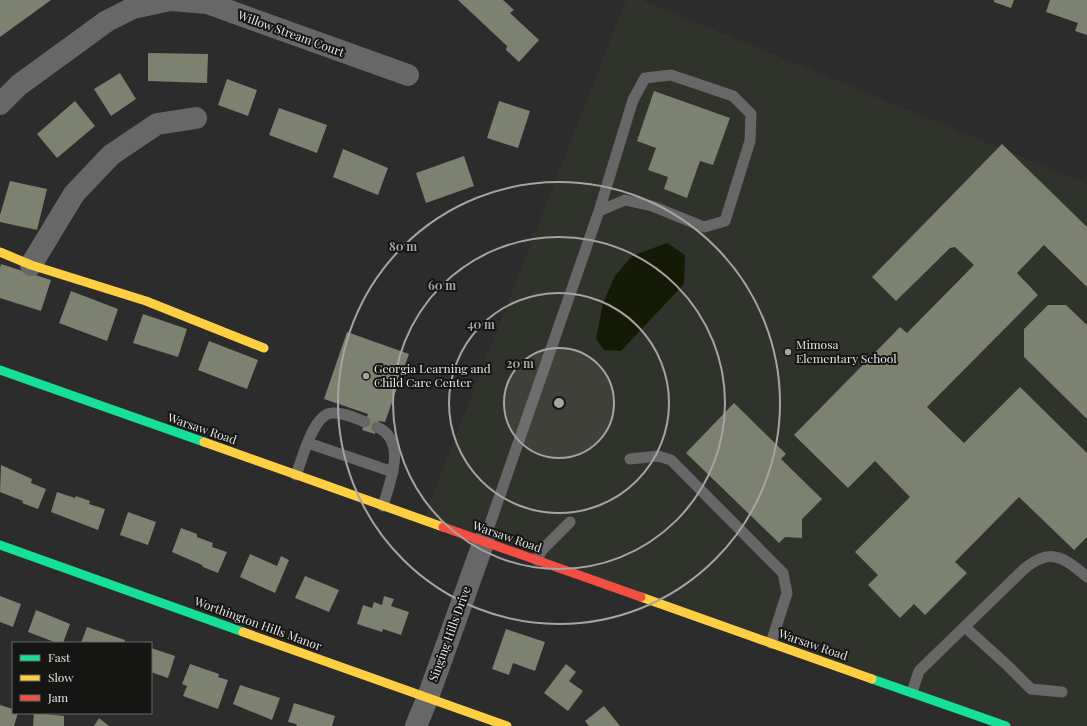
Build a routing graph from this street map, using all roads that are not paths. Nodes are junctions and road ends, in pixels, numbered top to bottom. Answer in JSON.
{"nodes":[{"id":1,"x":171,"y":0,"type":"edge"},
{"id":2,"x":408,"y":75,"type":"dead end"},
{"id":3,"x":0,"y":104,"type":"edge"},
{"id":4,"x":196,"y":118,"type":"dead end"},
{"id":5,"x":599,"y":211,"type":"junction"},
{"id":6,"x":0,"y":252,"type":"edge"},
{"id":7,"x":31,"y":265,"type":"junction"},
{"id":8,"x":264,"y":348,"type":"dead end"},
{"id":9,"x":0,"y":370,"type":"edge"},
{"id":10,"x":365,"y":422,"type":"dead end"},
{"id":11,"x":377,"y":427,"type":"dead end"},
{"id":12,"x":308,"y":443,"type":"junction"},
{"id":13,"x":630,"y":459,"type":"dead end"},
{"id":14,"x":393,"y":472,"type":"junction"},
{"id":15,"x":296,"y":475,"type":"junction"},
{"id":16,"x":383,"y":506,"type":"junction"},
{"id":17,"x":570,"y":522,"type":"dead end"},
{"id":18,"x":484,"y":541,"type":"junction"},
{"id":19,"x":0,"y":545,"type":"edge"},
{"id":20,"x":537,"y":560,"type":"junction"},
{"id":21,"x":1087,"y":578,"type":"edge"},
{"id":22,"x":965,"y":627,"type":"junction"},
{"id":23,"x":771,"y":642,"type":"junction"},
{"id":24,"x":912,"y":692,"type":"junction"},
{"id":25,"x":1062,"y":692,"type":"dead end"},
{"id":26,"x":428,"y":698,"type":"junction"},
{"id":27,"x":416,"y":726,"type":"edge"},
{"id":28,"x":507,"y":726,"type":"edge"},
{"id":29,"x":1006,"y":726,"type":"edge"}],
"edges":[{"from":1,"to":2,"type":"street","name":"Willow Stream Court"},
{"from":1,"to":3,"type":"street","name":"Willow Stream Court"},
{"from":4,"to":7,"type":"street"},
{"from":5,"to":5,"type":"lane"},
{"from":5,"to":18,"type":"lane"},
{"from":6,"to":7,"type":"street"},
{"from":7,"to":8,"type":"street"},
{"from":9,"to":15,"type":"street","name":"Warsaw Road"},
{"from":10,"to":12,"type":"lane"},
{"from":11,"to":14,"type":"lane"},
{"from":12,"to":14,"type":"lane"},
{"from":12,"to":15,"type":"lane"},
{"from":13,"to":23,"type":"lane"},
{"from":14,"to":16,"type":"lane"},
{"from":15,"to":16,"type":"street","name":"Warsaw Road"},
{"from":16,"to":18,"type":"street","name":"Warsaw Road"},
{"from":17,"to":20,"type":"lane"},
{"from":18,"to":20,"type":"street","name":"Warsaw Road"},
{"from":18,"to":26,"type":"street","name":"Singing Hills Drive"},
{"from":19,"to":26,"type":"street","name":"Worthington Hills Manor"},
{"from":20,"to":23,"type":"street","name":"Warsaw Road"},
{"from":21,"to":22,"type":"lane"},
{"from":22,"to":24,"type":"lane"},
{"from":22,"to":25,"type":"lane"},
{"from":23,"to":24,"type":"street","name":"Warsaw Road"},
{"from":24,"to":29,"type":"street","name":"Warsaw Road"},
{"from":26,"to":27,"type":"street","name":"Singing Hills Drive"},
{"from":26,"to":28,"type":"street","name":"Worthington Hills Manor"}]}
